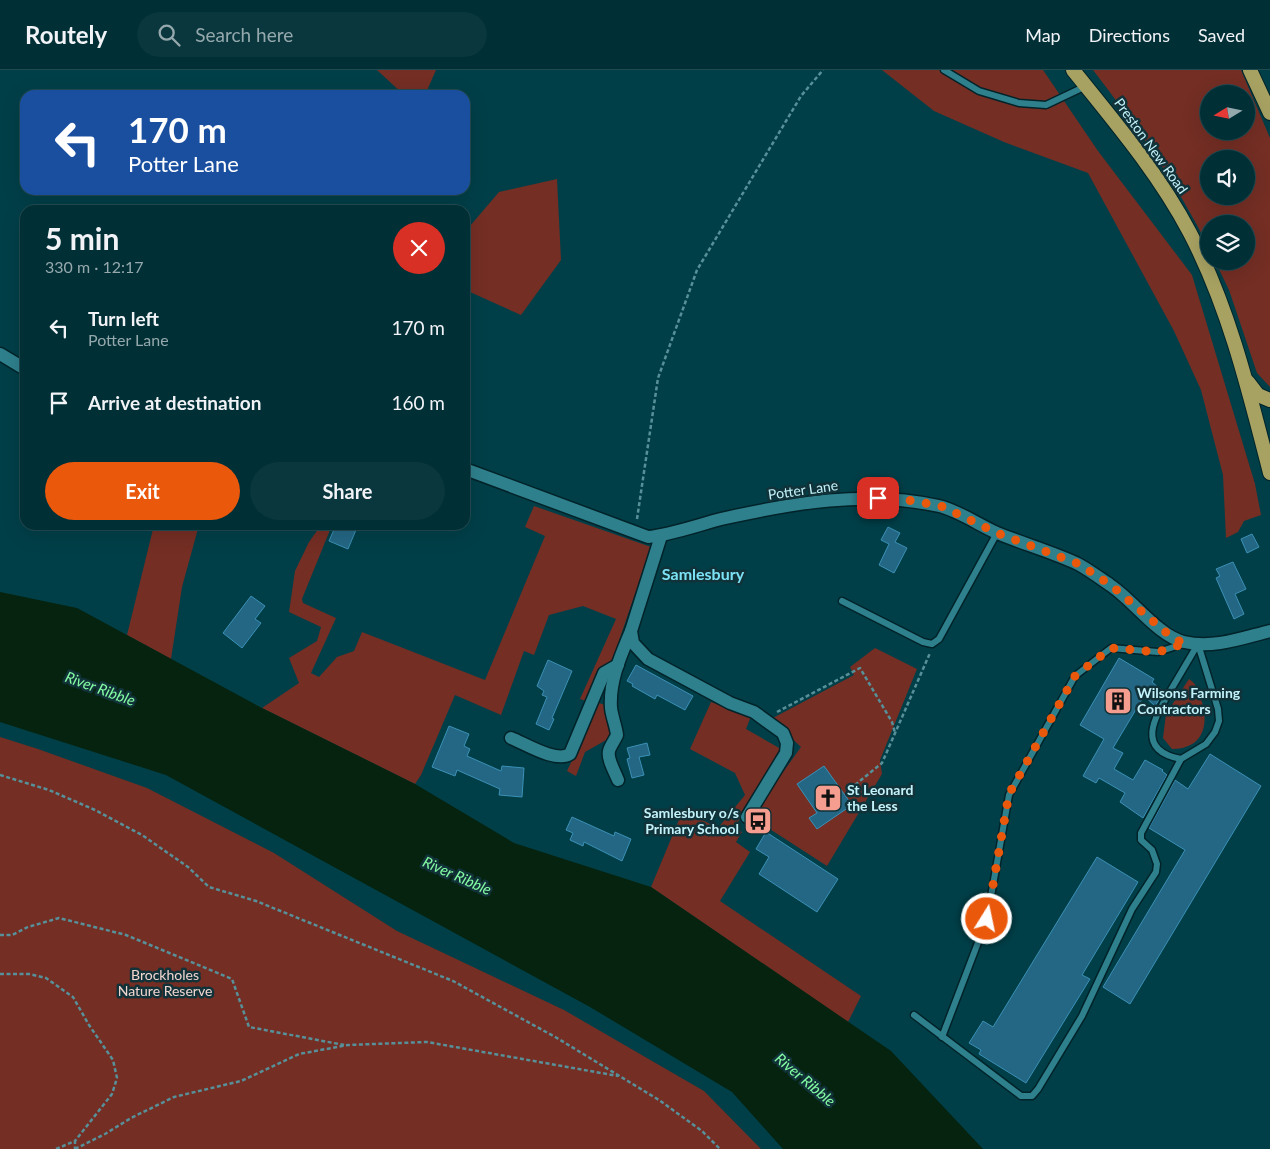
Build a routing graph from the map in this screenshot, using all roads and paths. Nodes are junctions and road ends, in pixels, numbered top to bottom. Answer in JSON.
{"nodes":[{"id":1,"x":823,"y":70,"type":"edge"},
{"id":2,"x":944,"y":70,"type":"edge"},
{"id":3,"x":1073,"y":70,"type":"edge"},
{"id":4,"x":1250,"y":70,"type":"edge"},
{"id":5,"x":1086,"y":86,"type":"junction"},
{"id":6,"x":1270,"y":113,"type":"edge"},
{"id":7,"x":0,"y":354,"type":"edge"},
{"id":8,"x":20,"y":366,"type":"edge"},
{"id":9,"x":1244,"y":375,"type":"junction"},
{"id":10,"x":1270,"y":400,"type":"edge"},
{"id":11,"x":1269,"y":461,"type":"edge"},
{"id":12,"x":470,"y":471,"type":"edge"},
{"id":13,"x":635,"y":532,"type":"junction"},
{"id":14,"x":997,"y":533,"type":"junction"},
{"id":15,"x":661,"y":536,"type":"junction"},
{"id":16,"x":842,"y":601,"type":"dead end"},
{"id":17,"x":631,"y":631,"type":"junction"},
{"id":18,"x":1270,"y":631,"type":"edge"},
{"id":19,"x":932,"y":644,"type":"junction"},
{"id":20,"x":1192,"y":644,"type":"junction"},
{"id":21,"x":618,"y":665,"type":"junction"},
{"id":22,"x":763,"y":720,"type":"junction"},
{"id":23,"x":895,"y":733,"type":"junction"},
{"id":24,"x":511,"y":738,"type":"dead end"},
{"id":25,"x":1181,"y":759,"type":"junction"},
{"id":26,"x":0,"y":775,"type":"edge"},
{"id":27,"x":618,"y":780,"type":"dead end"},
{"id":28,"x":850,"y":789,"type":"dead end"},
{"id":29,"x":747,"y":817,"type":"dead end"},
{"id":30,"x":0,"y":935,"type":"edge"},
{"id":31,"x":0,"y":974,"type":"edge"},
{"id":32,"x":914,"y":1015,"type":"dead end"},
{"id":33,"x":942,"y":1037,"type":"junction"},
{"id":34,"x":348,"y":1045,"type":"junction"},
{"id":35,"x":620,"y":1076,"type":"junction"},
{"id":36,"x":75,"y":1142,"type":"junction"},
{"id":37,"x":56,"y":1149,"type":"edge"},
{"id":38,"x":75,"y":1149,"type":"edge"},
{"id":39,"x":720,"y":1149,"type":"edge"}],
"edges":[{"from":1,"to":13,"type":"path"},
{"from":2,"to":5,"type":"lane"},
{"from":3,"to":5,"type":"highway","name":"Preston New Road"},
{"from":4,"to":6,"type":"highway"},
{"from":5,"to":9,"type":"highway","name":"Preston New Road"},
{"from":7,"to":8,"type":"street"},
{"from":9,"to":10,"type":"highway"},
{"from":9,"to":11,"type":"highway","name":"Preston New Road"},
{"from":12,"to":13,"type":"street","name":"Potter Lane"},
{"from":13,"to":15,"type":"street","name":"Potter Lane"},
{"from":14,"to":15,"type":"street","name":"Potter Lane"},
{"from":14,"to":19,"type":"lane"},
{"from":14,"to":20,"type":"street","name":"Potter Lane"},
{"from":15,"to":17,"type":"street"},
{"from":16,"to":19,"type":"lane"},
{"from":17,"to":21,"type":"street"},
{"from":17,"to":22,"type":"street"},
{"from":18,"to":20,"type":"street"},
{"from":19,"to":23,"type":"path"},
{"from":20,"to":25,"type":"lane"},
{"from":20,"to":25,"type":"lane"},
{"from":20,"to":33,"type":"lane"},
{"from":21,"to":24,"type":"street"},
{"from":21,"to":27,"type":"street"},
{"from":22,"to":23,"type":"path"},
{"from":22,"to":29,"type":"street"},
{"from":23,"to":28,"type":"path"},
{"from":25,"to":33,"type":"lane"},
{"from":26,"to":35,"type":"path"},
{"from":30,"to":34,"type":"path"},
{"from":31,"to":36,"type":"path"},
{"from":32,"to":33,"type":"lane"},
{"from":34,"to":35,"type":"path"},
{"from":34,"to":38,"type":"path"},
{"from":35,"to":39,"type":"path"},
{"from":36,"to":37,"type":"path"},
{"from":36,"to":38,"type":"path"}]}
